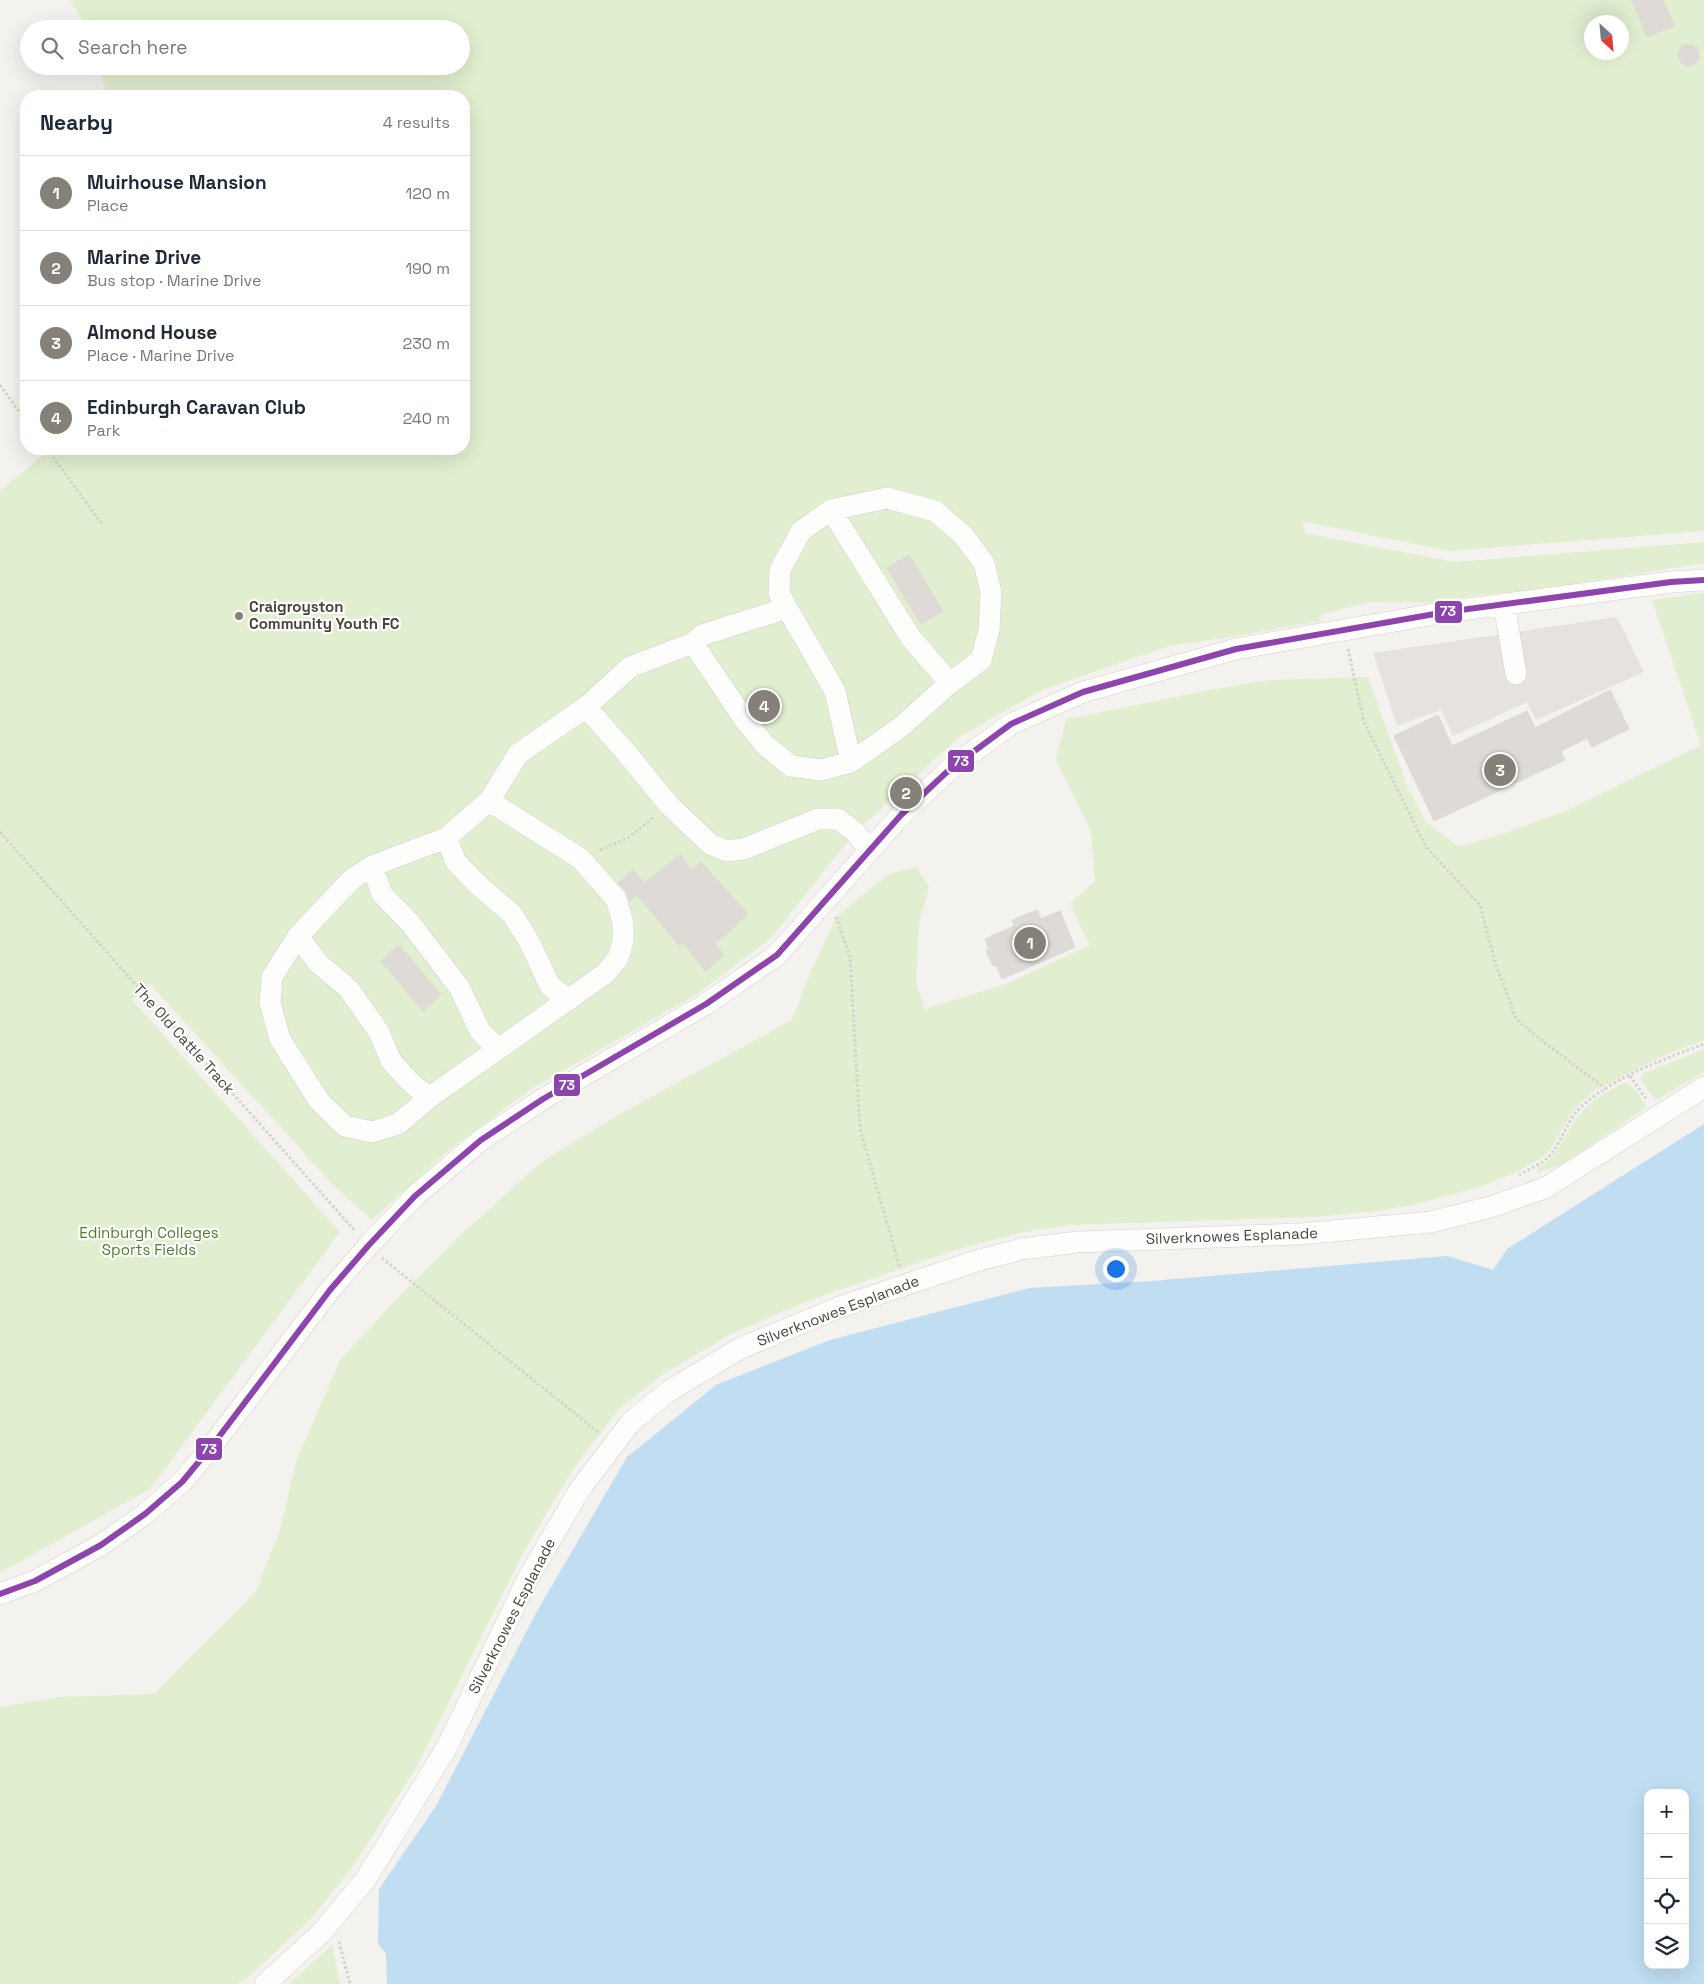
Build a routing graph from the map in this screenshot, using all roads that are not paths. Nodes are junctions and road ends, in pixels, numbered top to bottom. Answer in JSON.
{"nodes":[{"id":1,"x":831,"y":510,"type":"junction"},
{"id":2,"x":1704,"y":580,"type":"edge"},
{"id":3,"x":1504,"y":604,"type":"junction"},
{"id":4,"x":788,"y":608,"type":"junction"},
{"id":5,"x":693,"y":644,"type":"junction"},
{"id":6,"x":1516,"y":674,"type":"dead end"},
{"id":7,"x":950,"y":683,"type":"junction"},
{"id":8,"x":586,"y":707,"type":"junction"},
{"id":9,"x":851,"y":762,"type":"junction"},
{"id":10,"x":489,"y":801,"type":"junction"},
{"id":11,"x":446,"y":838,"type":"junction"},
{"id":12,"x":869,"y":850,"type":"junction"},
{"id":13,"x":372,"y":866,"type":"junction"},
{"id":14,"x":298,"y":936,"type":"junction"},
{"id":15,"x":569,"y":1000,"type":"junction"},
{"id":16,"x":497,"y":1048,"type":"junction"},
{"id":17,"x":1704,"y":1088,"type":"edge"},
{"id":18,"x":430,"y":1097,"type":"junction"},
{"id":19,"x":0,"y":1594,"type":"edge"},
{"id":20,"x":265,"y":1984,"type":"edge"}],
"edges":[{"from":1,"to":4,"type":"street"},
{"from":1,"to":7,"type":"street"},
{"from":1,"to":7,"type":"street"},
{"from":2,"to":3,"type":"street"},
{"from":3,"to":6,"type":"street"},
{"from":3,"to":12,"type":"street"},
{"from":4,"to":5,"type":"street"},
{"from":4,"to":9,"type":"street"},
{"from":5,"to":8,"type":"street"},
{"from":5,"to":9,"type":"street"},
{"from":7,"to":9,"type":"street"},
{"from":8,"to":10,"type":"street"},
{"from":8,"to":12,"type":"street"},
{"from":10,"to":11,"type":"street"},
{"from":10,"to":15,"type":"street"},
{"from":11,"to":13,"type":"street"},
{"from":11,"to":15,"type":"street"},
{"from":12,"to":19,"type":"street"},
{"from":13,"to":14,"type":"street"},
{"from":13,"to":16,"type":"street"},
{"from":14,"to":18,"type":"street"},
{"from":14,"to":18,"type":"street"},
{"from":15,"to":16,"type":"street"},
{"from":16,"to":18,"type":"street"},
{"from":17,"to":20,"type":"street","name":"Silverknowes Esplanade"}]}
